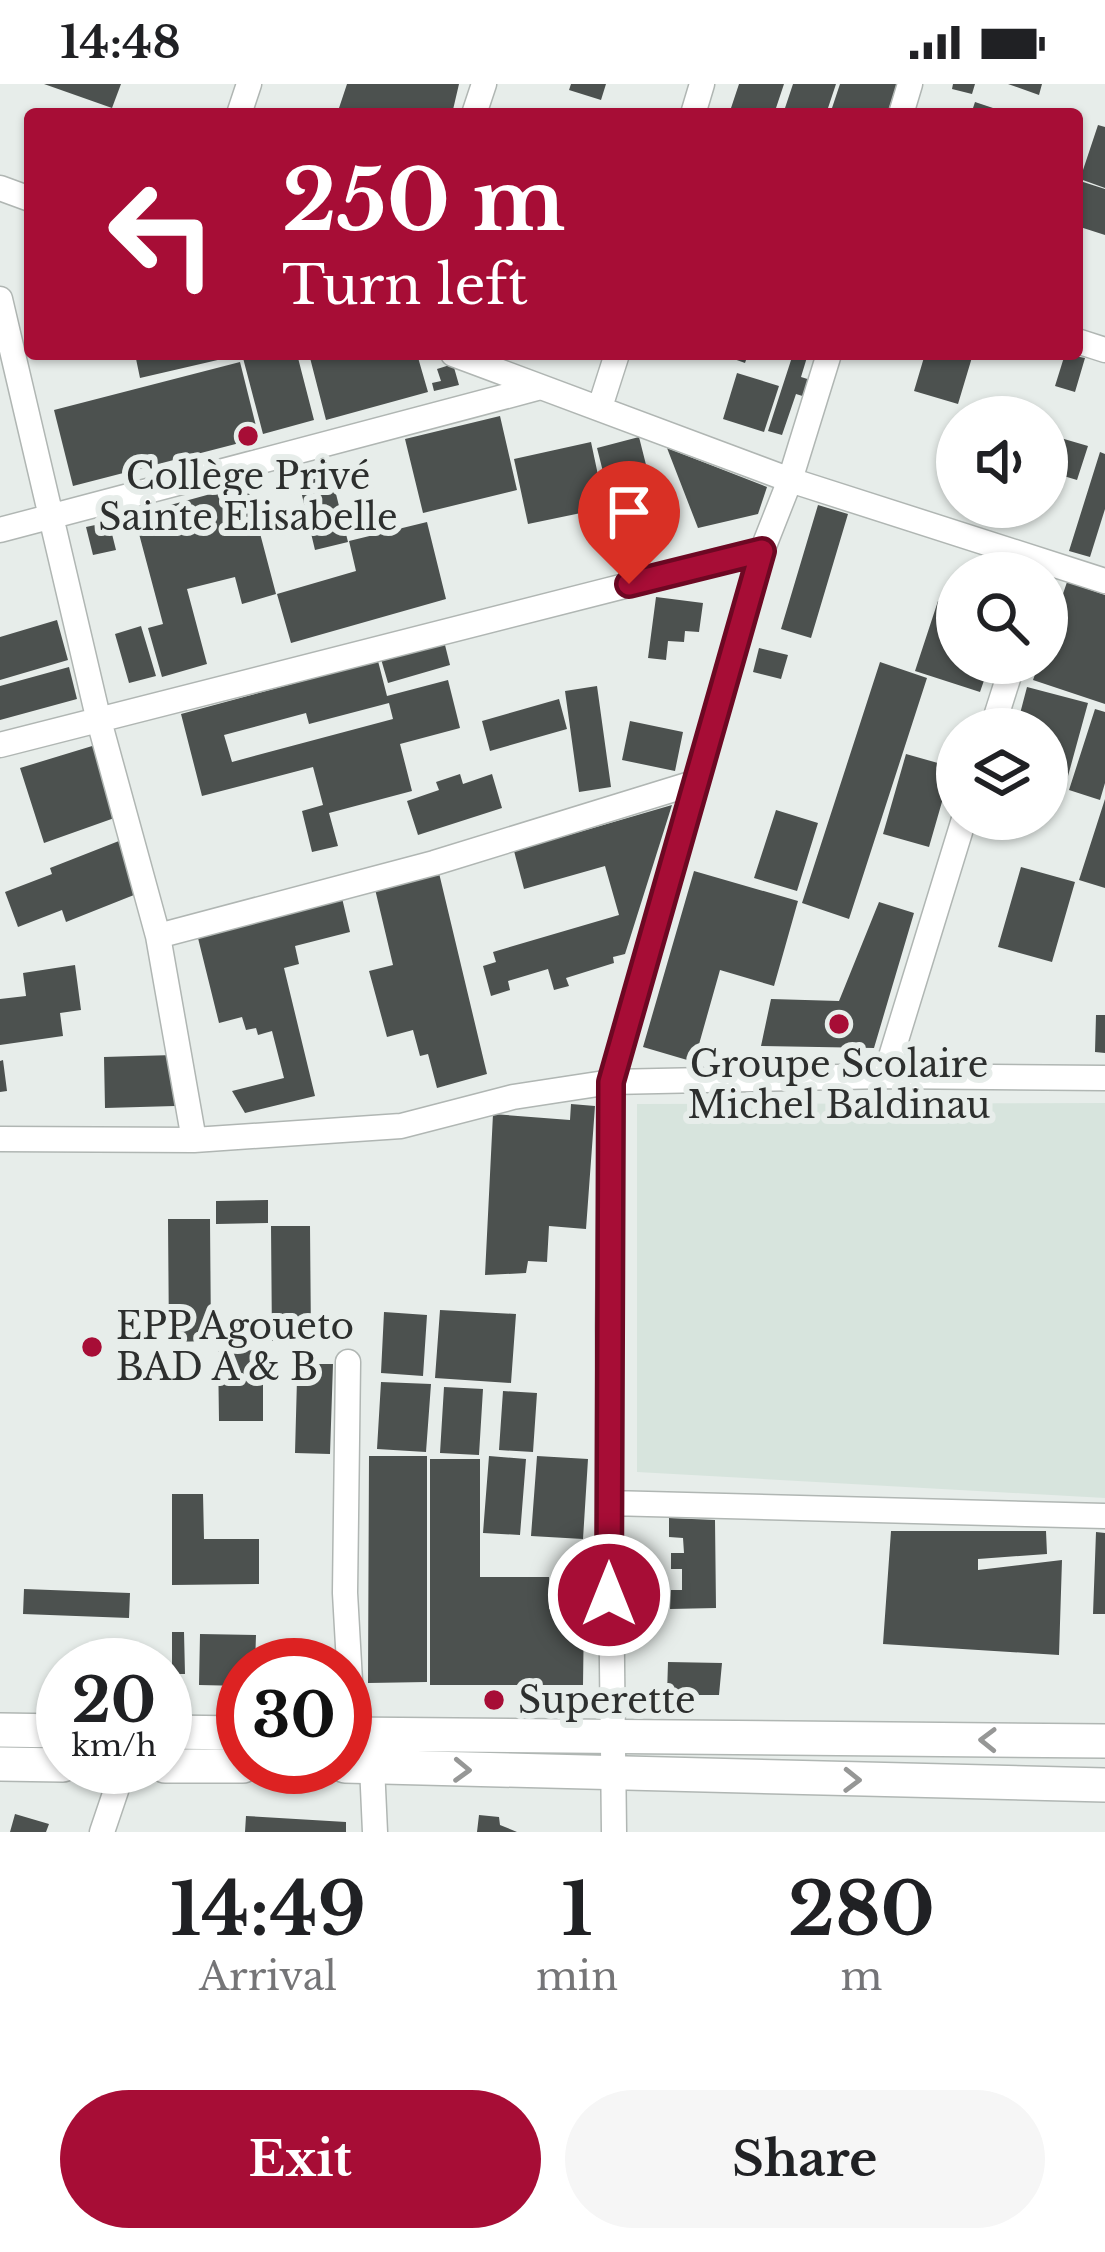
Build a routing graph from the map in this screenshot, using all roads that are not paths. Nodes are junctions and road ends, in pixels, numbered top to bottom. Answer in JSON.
{"nodes":[{"id":1,"x":0,"y":299,"type":"edge"},
{"id":2,"x":469,"y":360,"type":"edge"},
{"id":3,"x":615,"y":360,"type":"edge"},
{"id":4,"x":827,"y":360,"type":"edge"},
{"id":5,"x":541,"y":387,"type":"junction"},
{"id":6,"x":600,"y":407,"type":"junction"},
{"id":7,"x":790,"y":480,"type":"junction"},
{"id":8,"x":49,"y":518,"type":"junction"},
{"id":9,"x":0,"y":530,"type":"edge"},
{"id":10,"x":762,"y":551,"type":"junction"},
{"id":11,"x":996,"y":552,"type":"edge"},
{"id":12,"x":1068,"y":573,"type":"edge"},
{"id":13,"x":1105,"y":581,"type":"edge"},
{"id":14,"x":98,"y":717,"type":"junction"},
{"id":15,"x":0,"y":745,"type":"edge"},
{"id":16,"x":697,"y":782,"type":"junction"},
{"id":17,"x":958,"y":840,"type":"edge"},
{"id":18,"x":158,"y":936,"type":"junction"},
{"id":19,"x":885,"y":1076,"type":"junction"},
{"id":20,"x":1105,"y":1078,"type":"edge"},
{"id":21,"x":611,"y":1082,"type":"junction"},
{"id":22,"x":0,"y":1139,"type":"edge"},
{"id":23,"x":194,"y":1140,"type":"junction"},
{"id":24,"x":348,"y":1362,"type":"dead end"},
{"id":25,"x":609,"y":1503,"type":"junction"},
{"id":26,"x":1105,"y":1516,"type":"edge"},
{"id":27,"x":348,"y":1638,"type":"edge"},
{"id":28,"x":0,"y":1730,"type":"edge"},
{"id":29,"x":36,"y":1731,"type":"edge"},
{"id":30,"x":610,"y":1735,"type":"junction"},
{"id":31,"x":1105,"y":1741,"type":"edge"},
{"id":32,"x":372,"y":1749,"type":"edge"},
{"id":33,"x":372,"y":1752,"type":"edge"},
{"id":34,"x":0,"y":1764,"type":"edge"},
{"id":35,"x":36,"y":1765,"type":"edge"},
{"id":36,"x":610,"y":1775,"type":"junction"},
{"id":37,"x":1105,"y":1785,"type":"edge"},
{"id":38,"x":115,"y":1794,"type":"edge"},
{"id":39,"x":365,"y":1794,"type":"edge"},
{"id":40,"x":102,"y":1832,"type":"edge"},
{"id":41,"x":375,"y":1832,"type":"edge"},
{"id":42,"x":614,"y":1832,"type":"edge"}],
"edges":[{"from":1,"to":8,"type":"street"},
{"from":2,"to":5,"type":"street"},
{"from":3,"to":6,"type":"street"},
{"from":4,"to":7,"type":"street"},
{"from":5,"to":6,"type":"street"},
{"from":5,"to":8,"type":"street"},
{"from":6,"to":7,"type":"street"},
{"from":7,"to":10,"type":"street"},
{"from":7,"to":11,"type":"street"},
{"from":8,"to":9,"type":"street"},
{"from":8,"to":14,"type":"street"},
{"from":10,"to":14,"type":"street"},
{"from":10,"to":16,"type":"street"},
{"from":12,"to":13,"type":"street"},
{"from":14,"to":15,"type":"street"},
{"from":14,"to":18,"type":"street"},
{"from":16,"to":18,"type":"street"},
{"from":16,"to":21,"type":"street"},
{"from":17,"to":19,"type":"street"},
{"from":18,"to":23,"type":"street"},
{"from":19,"to":20,"type":"street"},
{"from":19,"to":21,"type":"street"},
{"from":21,"to":23,"type":"street"},
{"from":21,"to":25,"type":"street"},
{"from":22,"to":23,"type":"street"},
{"from":24,"to":27,"type":"street"},
{"from":25,"to":26,"type":"street"},
{"from":25,"to":30,"type":"street"},
{"from":28,"to":29,"type":"street"},
{"from":31,"to":30,"type":"street","one_way":true},
{"from":30,"to":32,"type":"street"},
{"from":30,"to":36,"type":"street"},
{"from":33,"to":36,"type":"street","one_way":true},
{"from":34,"to":35,"type":"street"},
{"from":36,"to":37,"type":"street","one_way":true},
{"from":36,"to":42,"type":"street"},
{"from":38,"to":40,"type":"street"},
{"from":39,"to":41,"type":"street"}]}
